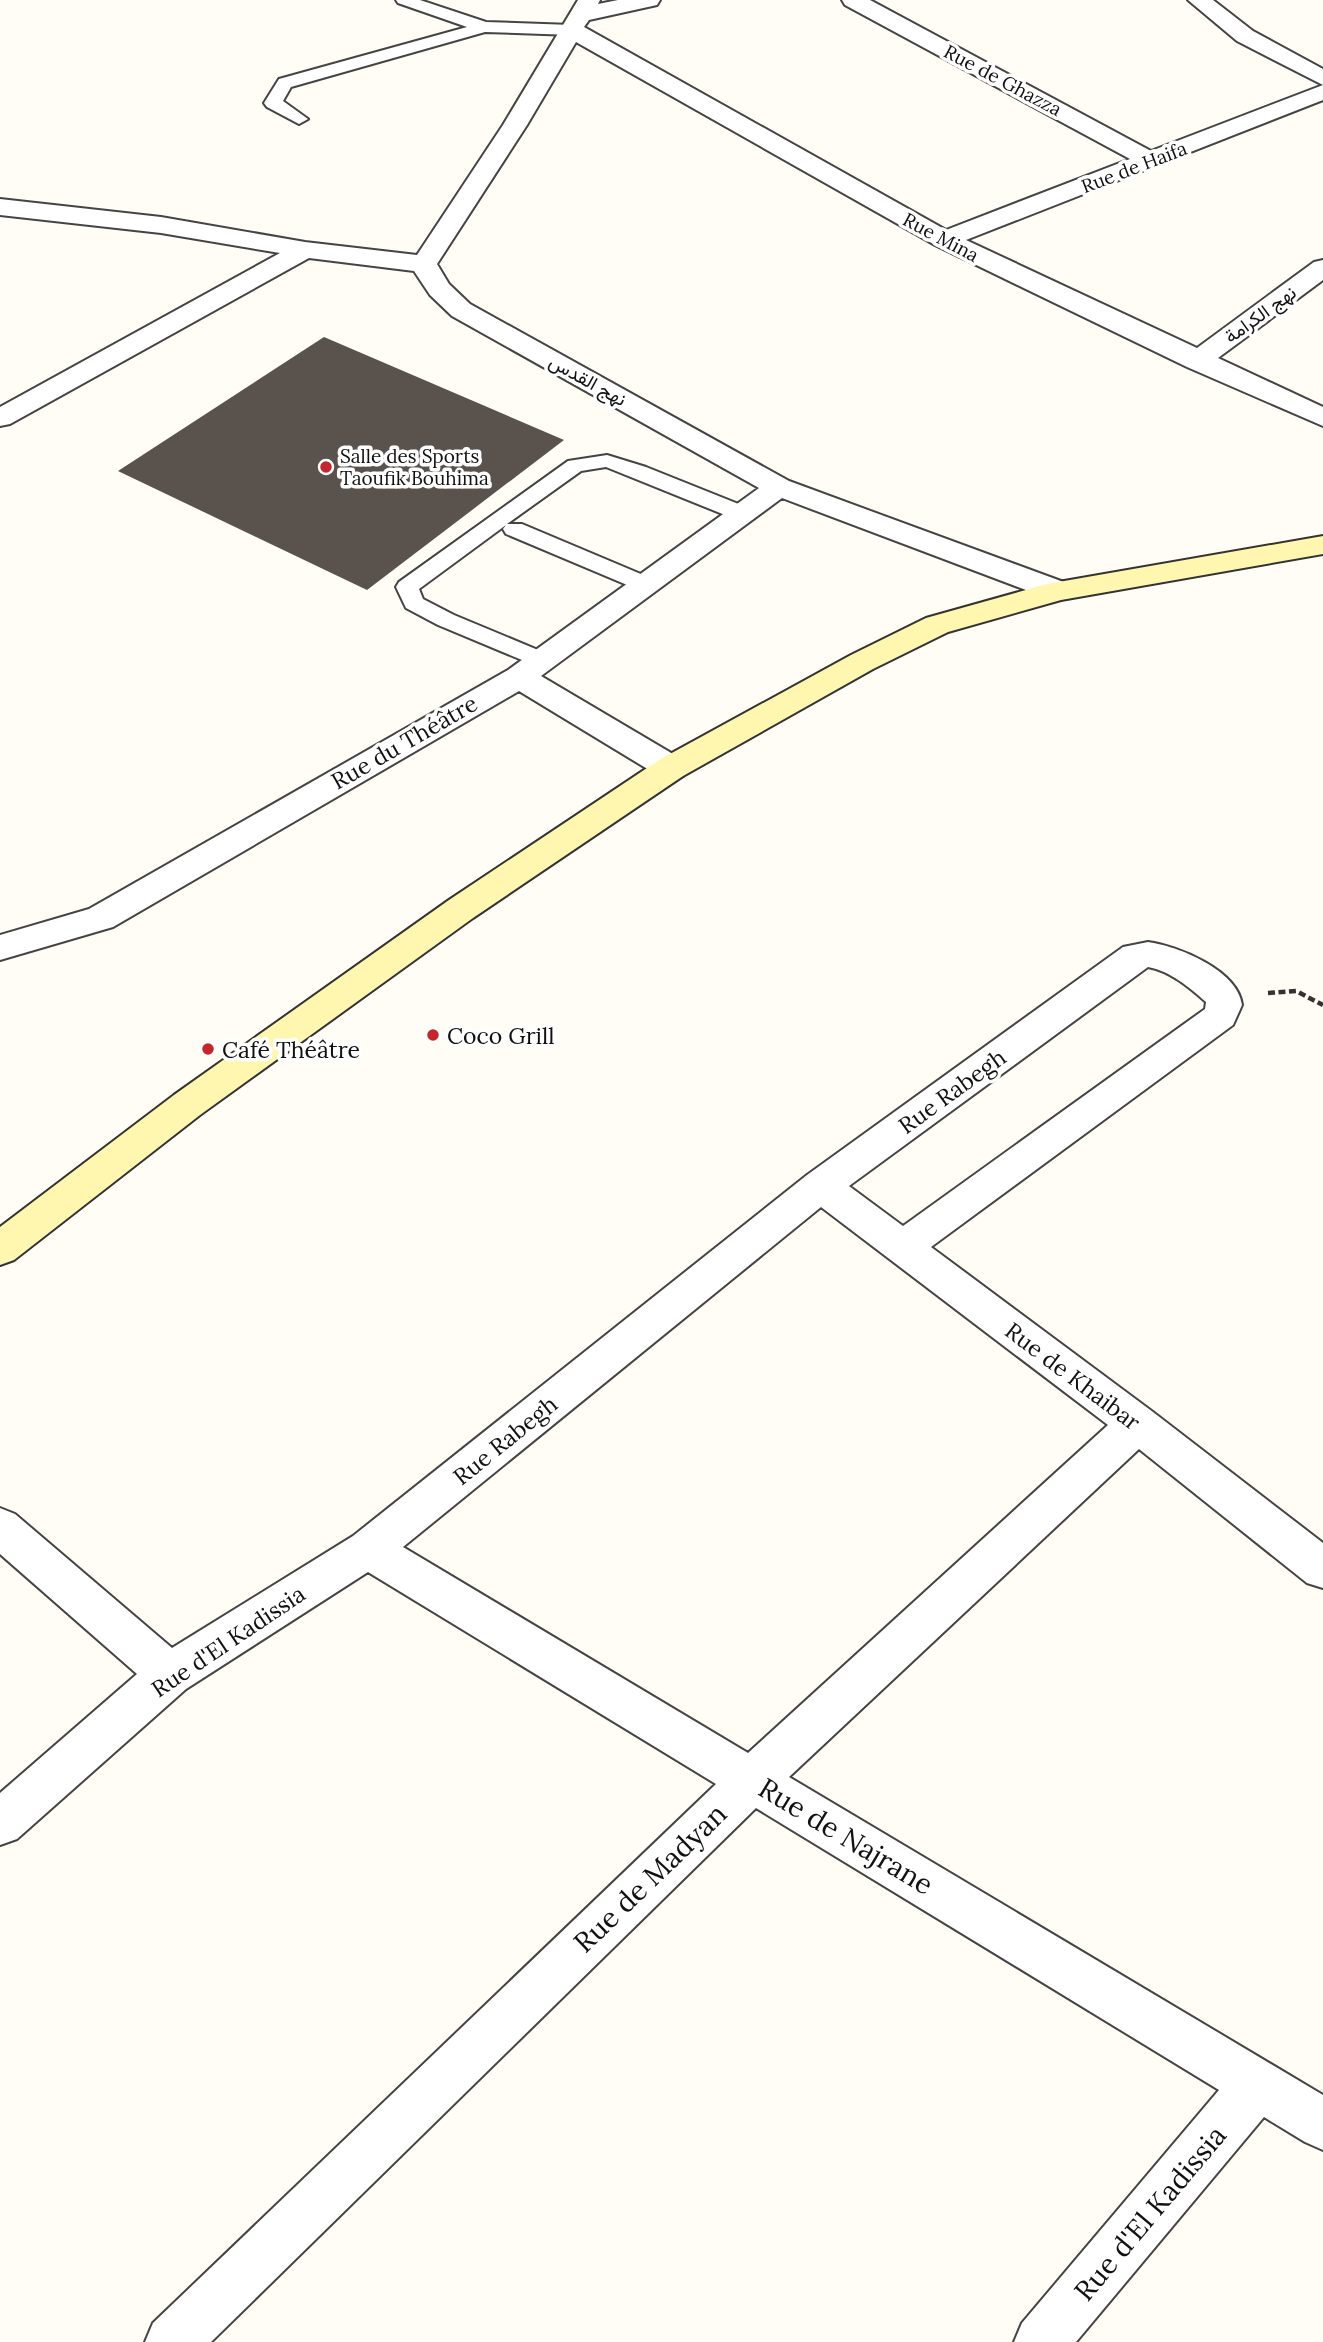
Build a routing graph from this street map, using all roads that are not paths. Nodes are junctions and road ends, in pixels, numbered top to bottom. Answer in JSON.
{"nodes":[{"id":1,"x":404,"y":0,"type":"edge"},
{"id":2,"x":649,"y":0,"type":"edge"},
{"id":3,"x":853,"y":0,"type":"edge"},
{"id":4,"x":1199,"y":0,"type":"edge"},
{"id":5,"x":580,"y":15,"type":"edge"},
{"id":6,"x":484,"y":27,"type":"junction"},
{"id":7,"x":1323,"y":78,"type":"edge"},
{"id":8,"x":1323,"y":93,"type":"edge"},
{"id":9,"x":299,"y":119,"type":"dead end"},
{"id":10,"x":1152,"y":161,"type":"junction"},
{"id":11,"x":0,"y":207,"type":"edge"},
{"id":12,"x":944,"y":240,"type":"junction"},
{"id":13,"x":305,"y":250,"type":"junction"},
{"id":14,"x":424,"y":264,"type":"junction"},
{"id":15,"x":1323,"y":268,"type":"edge"},
{"id":16,"x":1197,"y":360,"type":"junction"},
{"id":17,"x":0,"y":418,"type":"edge"},
{"id":18,"x":1323,"y":418,"type":"edge"},
{"id":19,"x":779,"y":486,"type":"junction"},
{"id":20,"x":743,"y":514,"type":"junction"},
{"id":21,"x":514,"y":529,"type":"dead end"},
{"id":22,"x":1315,"y":548,"type":"edge"},
{"id":23,"x":647,"y":585,"type":"junction"},
{"id":24,"x":1058,"y":591,"type":"junction"},
{"id":25,"x":530,"y":669,"type":"junction"},
{"id":26,"x":671,"y":768,"type":"junction"},
{"id":27,"x":0,"y":948,"type":"edge"},
{"id":28,"x":821,"y":1186,"type":"junction"},
{"id":29,"x":901,"y":1248,"type":"junction"},
{"id":30,"x":0,"y":1249,"type":"edge"},
{"id":31,"x":1138,"y":1424,"type":"junction"},
{"id":32,"x":0,"y":1527,"type":"edge"},
{"id":33,"x":368,"y":1549,"type":"junction"},
{"id":34,"x":1322,"y":1566,"type":"edge"},
{"id":35,"x":170,"y":1674,"type":"junction"},
{"id":36,"x":752,"y":1780,"type":"junction"},
{"id":37,"x":0,"y":1823,"type":"edge"},
{"id":38,"x":1258,"y":2084,"type":"junction"},
{"id":39,"x":1323,"y":2124,"type":"edge"},
{"id":40,"x":172,"y":2342,"type":"edge"},
{"id":41,"x":1041,"y":2342,"type":"edge"}],
"edges":[{"from":1,"to":6,"type":"lane"},
{"from":2,"to":5,"type":"street"},
{"from":3,"to":10,"type":"street","name":"Rue de Ghazza"},
{"from":4,"to":7,"type":"street"},
{"from":5,"to":6,"type":"lane"},
{"from":5,"to":12,"type":"street","name":"Rue Mina"},
{"from":5,"to":14,"type":"street"},
{"from":6,"to":9,"type":"lane"},
{"from":8,"to":10,"type":"street","name":"Rue de Haifa"},
{"from":10,"to":12,"type":"street","name":"Rue de Haifa"},
{"from":11,"to":13,"type":"street"},
{"from":12,"to":16,"type":"street","name":"Rue Mina"},
{"from":13,"to":14,"type":"street"},
{"from":13,"to":17,"type":"street"},
{"from":14,"to":19,"type":"street","name":"نهج القدس"},
{"from":15,"to":16,"type":"street","name":"نهج الكرامة"},
{"from":16,"to":18,"type":"street","name":"Rue Mina"},
{"from":19,"to":20,"type":"street","name":"Rue du Théâtre"},
{"from":19,"to":24,"type":"street","name":"نهج القدس"},
{"from":20,"to":23,"type":"street","name":"Rue du Théâtre"},
{"from":20,"to":25,"type":"lane"},
{"from":21,"to":23,"type":"lane"},
{"from":22,"to":24,"type":"main road"},
{"from":23,"to":25,"type":"street","name":"Rue du Théâtre"},
{"from":24,"to":26,"type":"main road"},
{"from":25,"to":26,"type":"street"},
{"from":25,"to":27,"type":"street","name":"Rue du Théâtre"},
{"from":26,"to":30,"type":"main road"},
{"from":28,"to":29,"type":"street","name":"Rue de Khaibar"},
{"from":28,"to":29,"type":"street","name":"Rue Rabegh"},
{"from":28,"to":33,"type":"street","name":"Rue Rabegh"},
{"from":29,"to":31,"type":"street","name":"Rue de Khaibar"},
{"from":31,"to":34,"type":"street","name":"Rue de Khaibar"},
{"from":31,"to":36,"type":"street","name":"Rue de Madyan"},
{"from":32,"to":35,"type":"street"},
{"from":33,"to":35,"type":"street","name":"Rue d'El Kadissia"},
{"from":33,"to":36,"type":"street","name":"Rue de Najrane"},
{"from":35,"to":37,"type":"street","name":"Rue d'El Kadissia"},
{"from":36,"to":38,"type":"street","name":"Rue de Najrane"},
{"from":36,"to":40,"type":"street","name":"Rue de Madyan"},
{"from":38,"to":39,"type":"street","name":"Rue de Najrane"},
{"from":38,"to":41,"type":"street","name":"Rue d'El Kadissia"}]}
